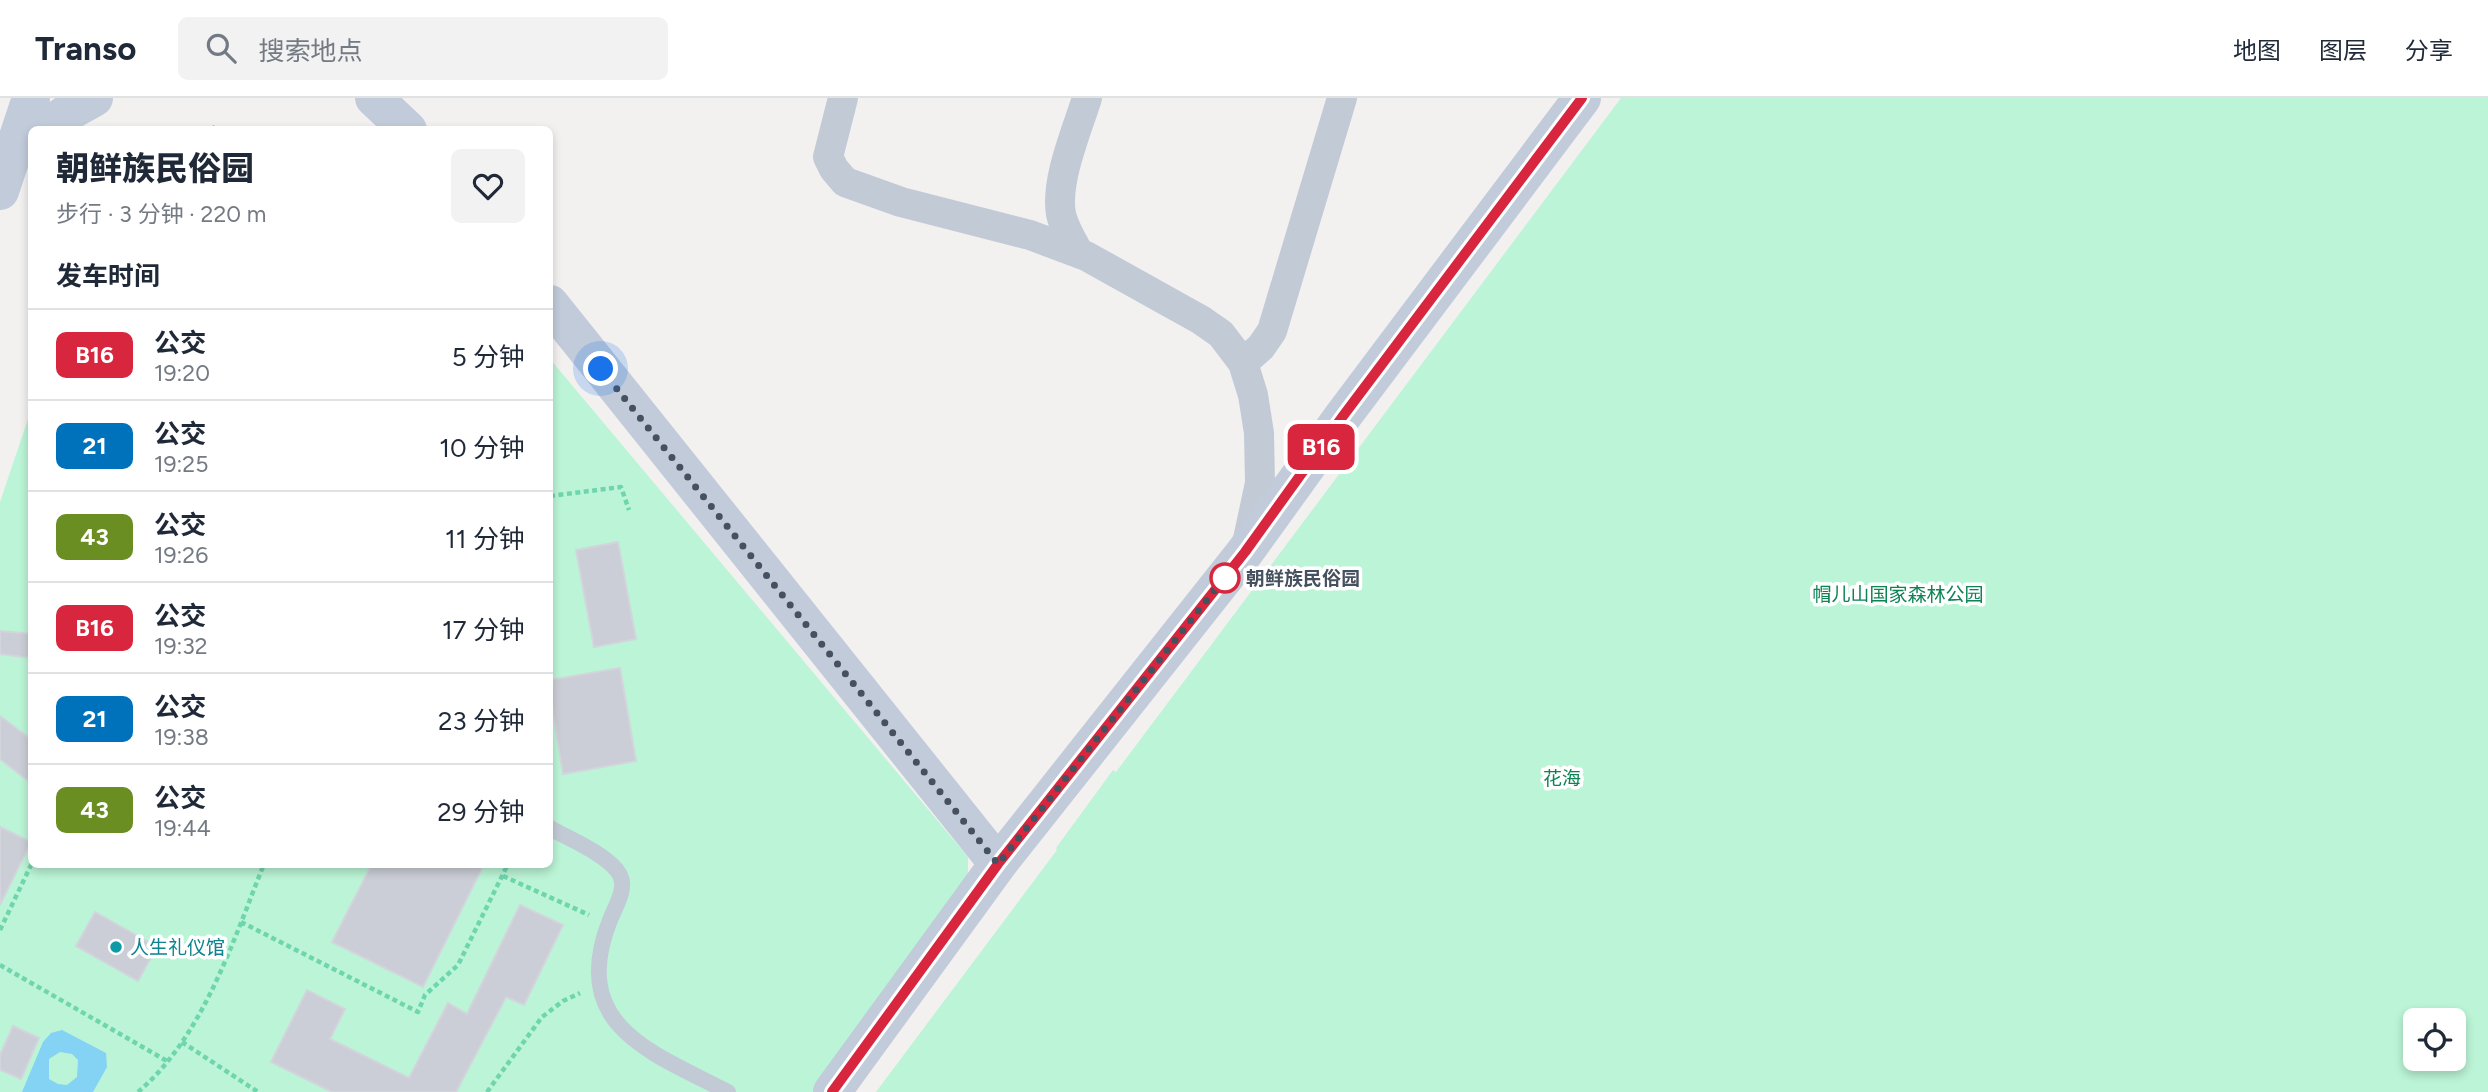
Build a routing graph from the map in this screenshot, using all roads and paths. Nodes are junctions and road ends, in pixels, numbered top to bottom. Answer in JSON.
{"nodes":[{"id":1,"x":31,"y":98,"type":"edge"},
{"id":2,"x":94,"y":98,"type":"edge"},
{"id":3,"x":374,"y":98,"type":"edge"},
{"id":4,"x":391,"y":98,"type":"edge"},
{"id":5,"x":844,"y":98,"type":"edge"},
{"id":6,"x":1087,"y":98,"type":"edge"},
{"id":7,"x":1342,"y":98,"type":"edge"},
{"id":8,"x":1582,"y":98,"type":"edge"},
{"id":9,"x":49,"y":126,"type":"edge"},
{"id":10,"x":406,"y":126,"type":"edge"},
{"id":11,"x":408,"y":126,"type":"edge"},
{"id":12,"x":28,"y":147,"type":"edge"},
{"id":13,"x":3,"y":182,"type":"edge"},
{"id":14,"x":1079,"y":253,"type":"junction"},
{"id":15,"x":553,"y":308,"type":"edge"},
{"id":16,"x":1243,"y":363,"type":"junction"},
{"id":17,"x":553,"y":496,"type":"edge"},
{"id":18,"x":629,"y":510,"type":"dead end"},
{"id":19,"x":1245,"y":552,"type":"junction"},
{"id":20,"x":553,"y":830,"type":"edge"},
{"id":21,"x":998,"y":864,"type":"junction"},
{"id":22,"x":30,"y":868,"type":"edge"},
{"id":23,"x":262,"y":868,"type":"edge"},
{"id":24,"x":506,"y":868,"type":"edge"},
{"id":25,"x":503,"y":876,"type":"junction"},
{"id":26,"x":241,"y":922,"type":"junction"},
{"id":27,"x":608,"y":924,"type":"junction"},
{"id":28,"x":0,"y":930,"type":"edge"},
{"id":29,"x":0,"y":965,"type":"edge"},
{"id":30,"x":599,"y":983,"type":"junction"},
{"id":31,"x":182,"y":1042,"type":"junction"},
{"id":32,"x":167,"y":1061,"type":"junction"},
{"id":33,"x":138,"y":1092,"type":"edge"},
{"id":34,"x":258,"y":1092,"type":"edge"},
{"id":35,"x":487,"y":1092,"type":"edge"},
{"id":36,"x":728,"y":1092,"type":"edge"},
{"id":37,"x":832,"y":1092,"type":"edge"}],
"edges":[{"from":1,"to":13,"type":"main road"},
{"from":2,"to":9,"type":"main road"},
{"from":3,"to":10,"type":"main road"},
{"from":4,"to":11,"type":"main road"},
{"from":5,"to":14,"type":"street"},
{"from":6,"to":14,"type":"street"},
{"from":7,"to":16,"type":"street"},
{"from":8,"to":19,"type":"main road"},
{"from":12,"to":13,"type":"main road"},
{"from":14,"to":16,"type":"street"},
{"from":15,"to":21,"type":"main road"},
{"from":16,"to":19,"type":"street"},
{"from":17,"to":18,"type":"path"},
{"from":19,"to":21,"type":"main road"},
{"from":20,"to":27,"type":"lane"},
{"from":21,"to":37,"type":"main road"},
{"from":22,"to":28,"type":"path"},
{"from":23,"to":26,"type":"path"},
{"from":24,"to":25,"type":"path"},
{"from":25,"to":26,"type":"path"},
{"from":25,"to":27,"type":"path"},
{"from":26,"to":31,"type":"path"},
{"from":27,"to":30,"type":"lane"},
{"from":29,"to":32,"type":"path"},
{"from":30,"to":35,"type":"path"},
{"from":30,"to":36,"type":"lane"},
{"from":31,"to":32,"type":"path"},
{"from":31,"to":34,"type":"path"},
{"from":32,"to":33,"type":"path"}]}
